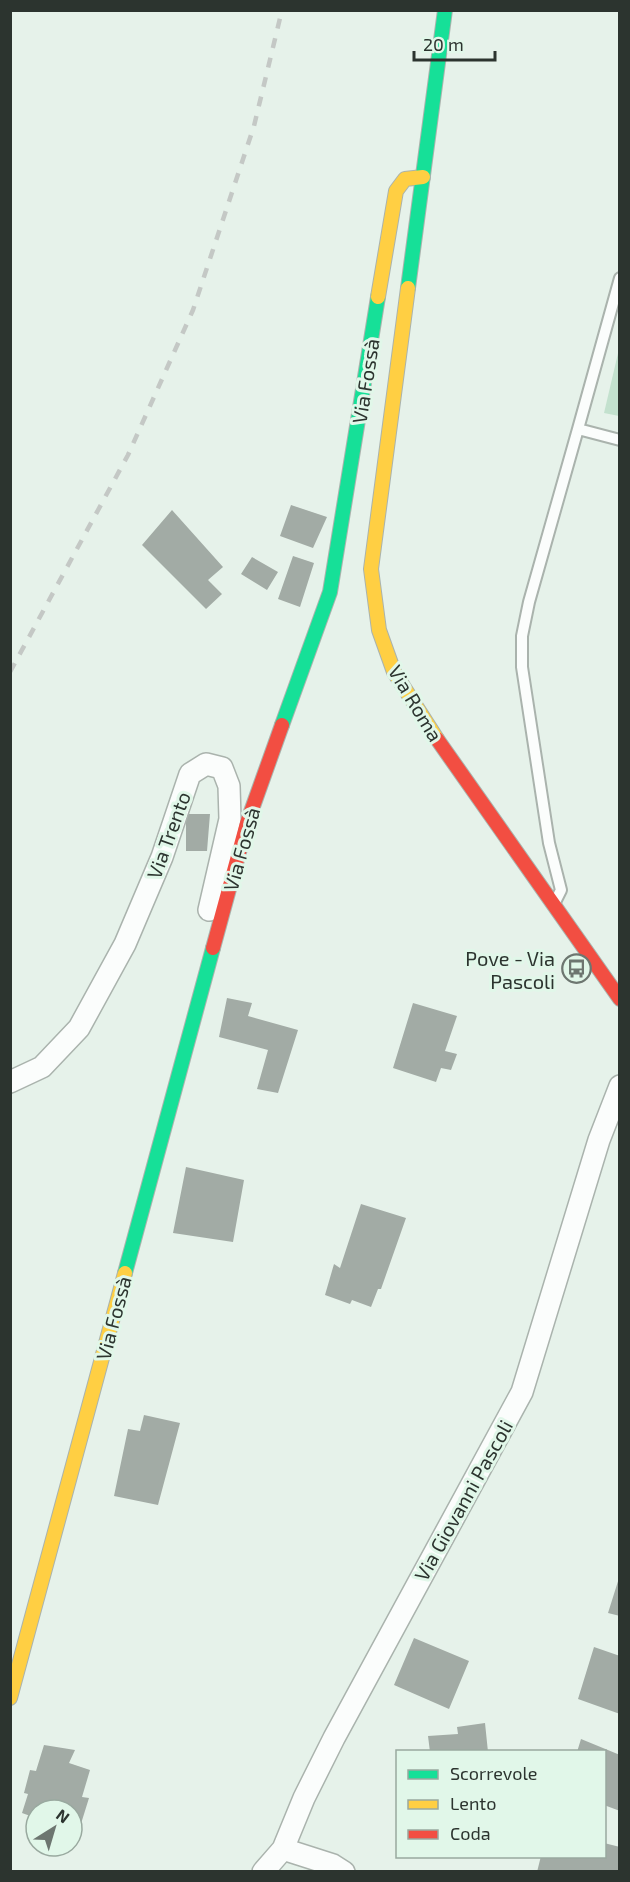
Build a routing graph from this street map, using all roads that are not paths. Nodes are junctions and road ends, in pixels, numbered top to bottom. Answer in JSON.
{"nodes":[{"id":1,"x":445,"y":10,"type":"edge"},
{"id":2,"x":423,"y":177,"type":"junction"},
{"id":3,"x":620,"y":278,"type":"edge"},
{"id":4,"x":578,"y":429,"type":"junction"},
{"id":5,"x":620,"y":440,"type":"edge"},
{"id":6,"x":553,"y":904,"type":"junction"},
{"id":7,"x":199,"y":999,"type":"junction"},
{"id":8,"x":620,"y":999,"type":"edge"},
{"id":9,"x":10,"y":1082,"type":"edge"},
{"id":10,"x":620,"y":1086,"type":"edge"},
{"id":11,"x":616,"y":1104,"type":"edge"},
{"id":12,"x":10,"y":1698,"type":"edge"},
{"id":13,"x":283,"y":1849,"type":"junction"},
{"id":14,"x":264,"y":1872,"type":"edge"},
{"id":15,"x":344,"y":1872,"type":"edge"}],
"edges":[{"from":1,"to":2,"type":"street"},
{"from":2,"to":6,"type":"street","name":"Via Roma"},
{"from":2,"to":7,"type":"street","name":"Via Fossà"},
{"from":3,"to":4,"type":"lane"},
{"from":4,"to":5,"type":"lane"},
{"from":4,"to":6,"type":"lane"},
{"from":6,"to":8,"type":"street","name":"Via Roma"},
{"from":7,"to":9,"type":"street","name":"Via Trento"},
{"from":7,"to":12,"type":"street","name":"Via Fossà"},
{"from":10,"to":11,"type":"street","name":"Via Giovanni Pascoli"},
{"from":11,"to":13,"type":"street","name":"Via Giovanni Pascoli"},
{"from":13,"to":14,"type":"street","name":"Via Giovanni Pascoli"},
{"from":13,"to":15,"type":"street"}]}
